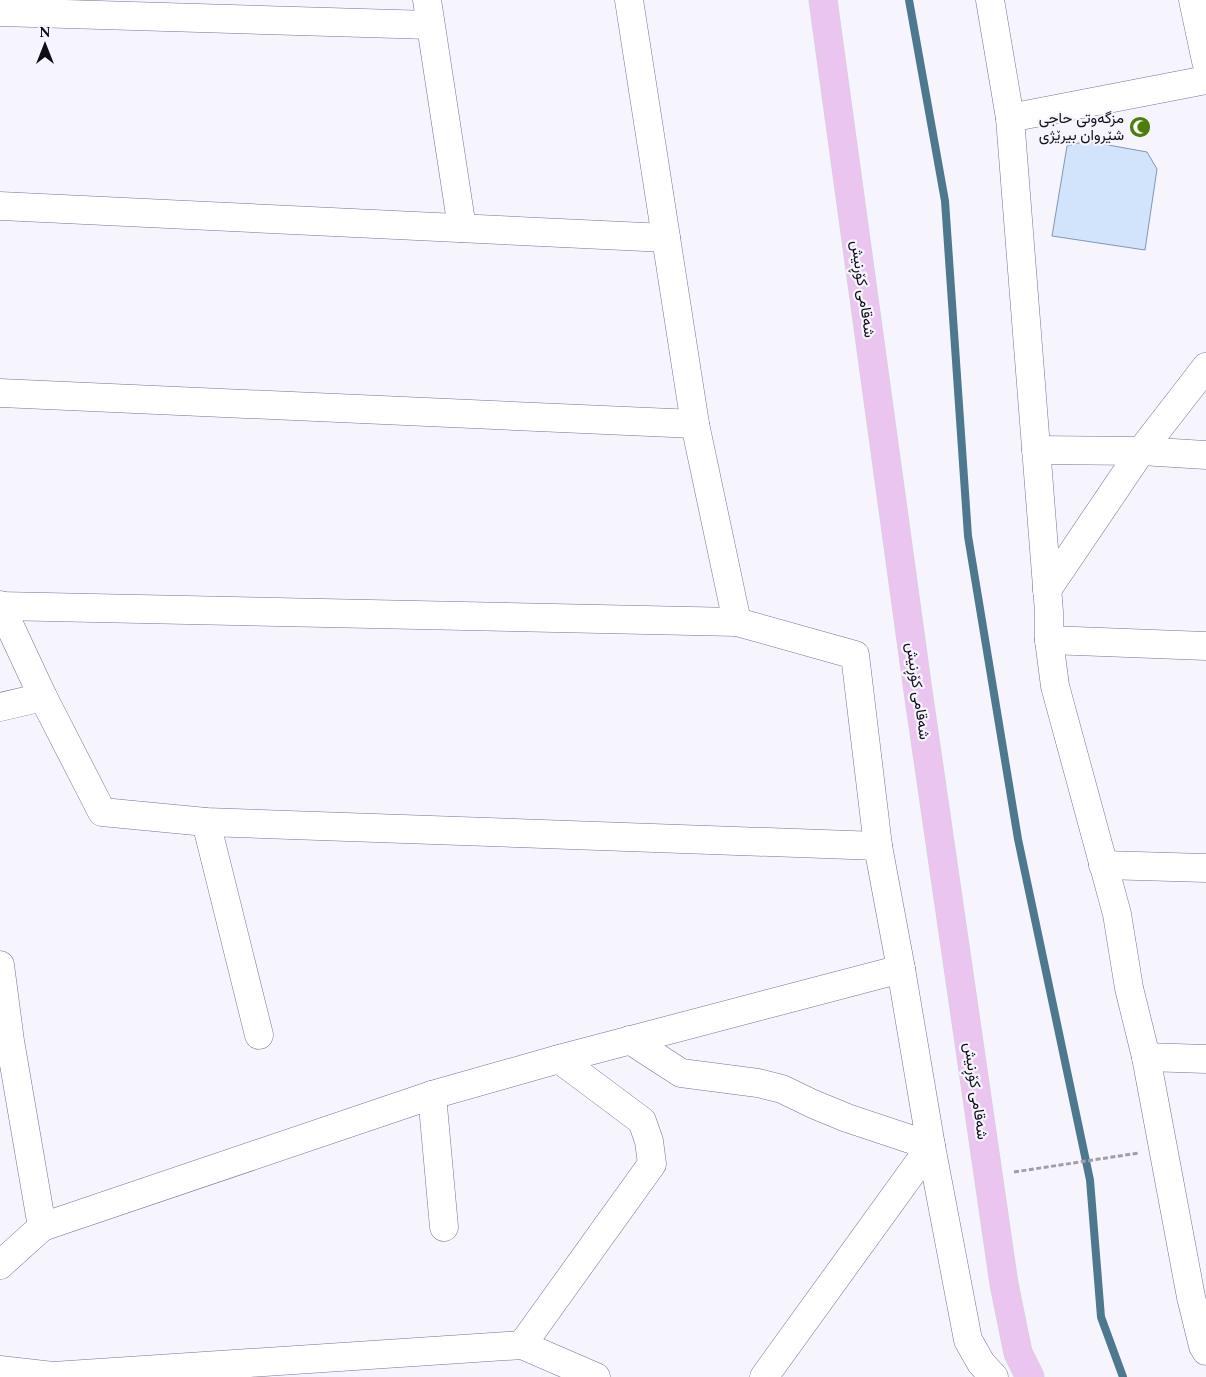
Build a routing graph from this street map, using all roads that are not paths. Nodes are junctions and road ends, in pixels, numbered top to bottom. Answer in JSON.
{"nodes":[{"id":1,"x":629,"y":0,"type":"edge"},
{"id":2,"x":823,"y":0,"type":"edge"},
{"id":3,"x":990,"y":0,"type":"edge"},
{"id":4,"x":1193,"y":0,"type":"edge"},
{"id":5,"x":0,"y":12,"type":"edge"},
{"id":6,"x":428,"y":12,"type":"edge"},
{"id":7,"x":1206,"y":61,"type":"edge"},
{"id":8,"x":1206,"y":80,"type":"edge"},
{"id":9,"x":1010,"y":118,"type":"junction"},
{"id":10,"x":0,"y":206,"type":"edge"},
{"id":11,"x":462,"y":228,"type":"junction"},
{"id":12,"x":666,"y":238,"type":"junction"},
{"id":13,"x":1206,"y":367,"type":"edge"},
{"id":14,"x":0,"y":393,"type":"edge"},
{"id":15,"x":695,"y":424,"type":"junction"},
{"id":16,"x":1036,"y":450,"type":"junction"},
{"id":17,"x":1141,"y":451,"type":"junction"},
{"id":18,"x":1206,"y":455,"type":"edge"},
{"id":19,"x":1047,"y":590,"type":"junction"},
{"id":20,"x":0,"y":606,"type":"edge"},
{"id":21,"x":737,"y":622,"type":"junction"},
{"id":22,"x":1049,"y":640,"type":"junction"},
{"id":23,"x":1206,"y":646,"type":"edge"},
{"id":24,"x":43,"y":697,"type":"junction"},
{"id":25,"x":0,"y":707,"type":"edge"},
{"id":26,"x":206,"y":822,"type":"junction"},
{"id":27,"x":878,"y":846,"type":"junction"},
{"id":28,"x":1103,"y":865,"type":"junction"},
{"id":29,"x":1206,"y":868,"type":"edge"},
{"id":30,"x":0,"y":965,"type":"edge"},
{"id":31,"x":901,"y":969,"type":"junction"},
{"id":32,"x":259,"y":1035,"type":"dead end"},
{"id":33,"x":630,"y":1040,"type":"junction"},
{"id":34,"x":5,"y":1041,"type":"edge"},
{"id":35,"x":1146,"y":1057,"type":"junction"},
{"id":36,"x":1206,"y":1058,"type":"edge"},
{"id":37,"x":559,"y":1059,"type":"junction"},
{"id":38,"x":432,"y":1095,"type":"junction"},
{"id":39,"x":931,"y":1146,"type":"junction"},
{"id":40,"x":42,"y":1226,"type":"junction"},
{"id":41,"x":444,"y":1226,"type":"dead end"},
{"id":42,"x":1195,"y":1255,"type":"edge"},
{"id":43,"x":0,"y":1266,"type":"edge"},
{"id":44,"x":522,"y":1345,"type":"junction"},
{"id":45,"x":1206,"y":1352,"type":"edge"},
{"id":46,"x":0,"y":1370,"type":"edge"},
{"id":47,"x":769,"y":1375,"type":"edge"},
{"id":48,"x":53,"y":1376,"type":"edge"},
{"id":49,"x":596,"y":1377,"type":"edge"},
{"id":50,"x":994,"y":1377,"type":"edge"},
{"id":51,"x":1030,"y":1377,"type":"edge"}],
"edges":[{"from":1,"to":12,"type":"street"},
{"from":2,"to":51,"type":"main road","name":"شەقامی کۆڕنیش"},
{"from":3,"to":9,"type":"street"},
{"from":4,"to":7,"type":"street"},
{"from":5,"to":6,"type":"street"},
{"from":6,"to":11,"type":"street"},
{"from":8,"to":9,"type":"street"},
{"from":9,"to":16,"type":"street"},
{"from":10,"to":11,"type":"street"},
{"from":11,"to":12,"type":"street"},
{"from":12,"to":15,"type":"street"},
{"from":13,"to":17,"type":"street"},
{"from":14,"to":15,"type":"street"},
{"from":15,"to":21,"type":"street"},
{"from":16,"to":17,"type":"street"},
{"from":16,"to":19,"type":"street"},
{"from":17,"to":18,"type":"street"},
{"from":17,"to":19,"type":"street"},
{"from":19,"to":22,"type":"street"},
{"from":20,"to":21,"type":"street"},
{"from":20,"to":24,"type":"street"},
{"from":21,"to":27,"type":"street"},
{"from":22,"to":23,"type":"street"},
{"from":22,"to":28,"type":"street"},
{"from":24,"to":25,"type":"street"},
{"from":24,"to":26,"type":"street"},
{"from":26,"to":27,"type":"street"},
{"from":26,"to":32,"type":"street"},
{"from":27,"to":31,"type":"street"},
{"from":28,"to":29,"type":"street"},
{"from":28,"to":35,"type":"street"},
{"from":30,"to":34,"type":"street"},
{"from":31,"to":33,"type":"street"},
{"from":31,"to":39,"type":"street"},
{"from":33,"to":37,"type":"street"},
{"from":33,"to":39,"type":"street"},
{"from":34,"to":40,"type":"street"},
{"from":35,"to":36,"type":"street"},
{"from":35,"to":42,"type":"street"},
{"from":37,"to":38,"type":"street"},
{"from":37,"to":44,"type":"street"},
{"from":38,"to":40,"type":"street"},
{"from":38,"to":41,"type":"street"},
{"from":39,"to":47,"type":"street"},
{"from":39,"to":50,"type":"street"},
{"from":40,"to":43,"type":"street"},
{"from":42,"to":45,"type":"street"},
{"from":44,"to":48,"type":"street"},
{"from":44,"to":49,"type":"street"},
{"from":46,"to":48,"type":"street"}]}
